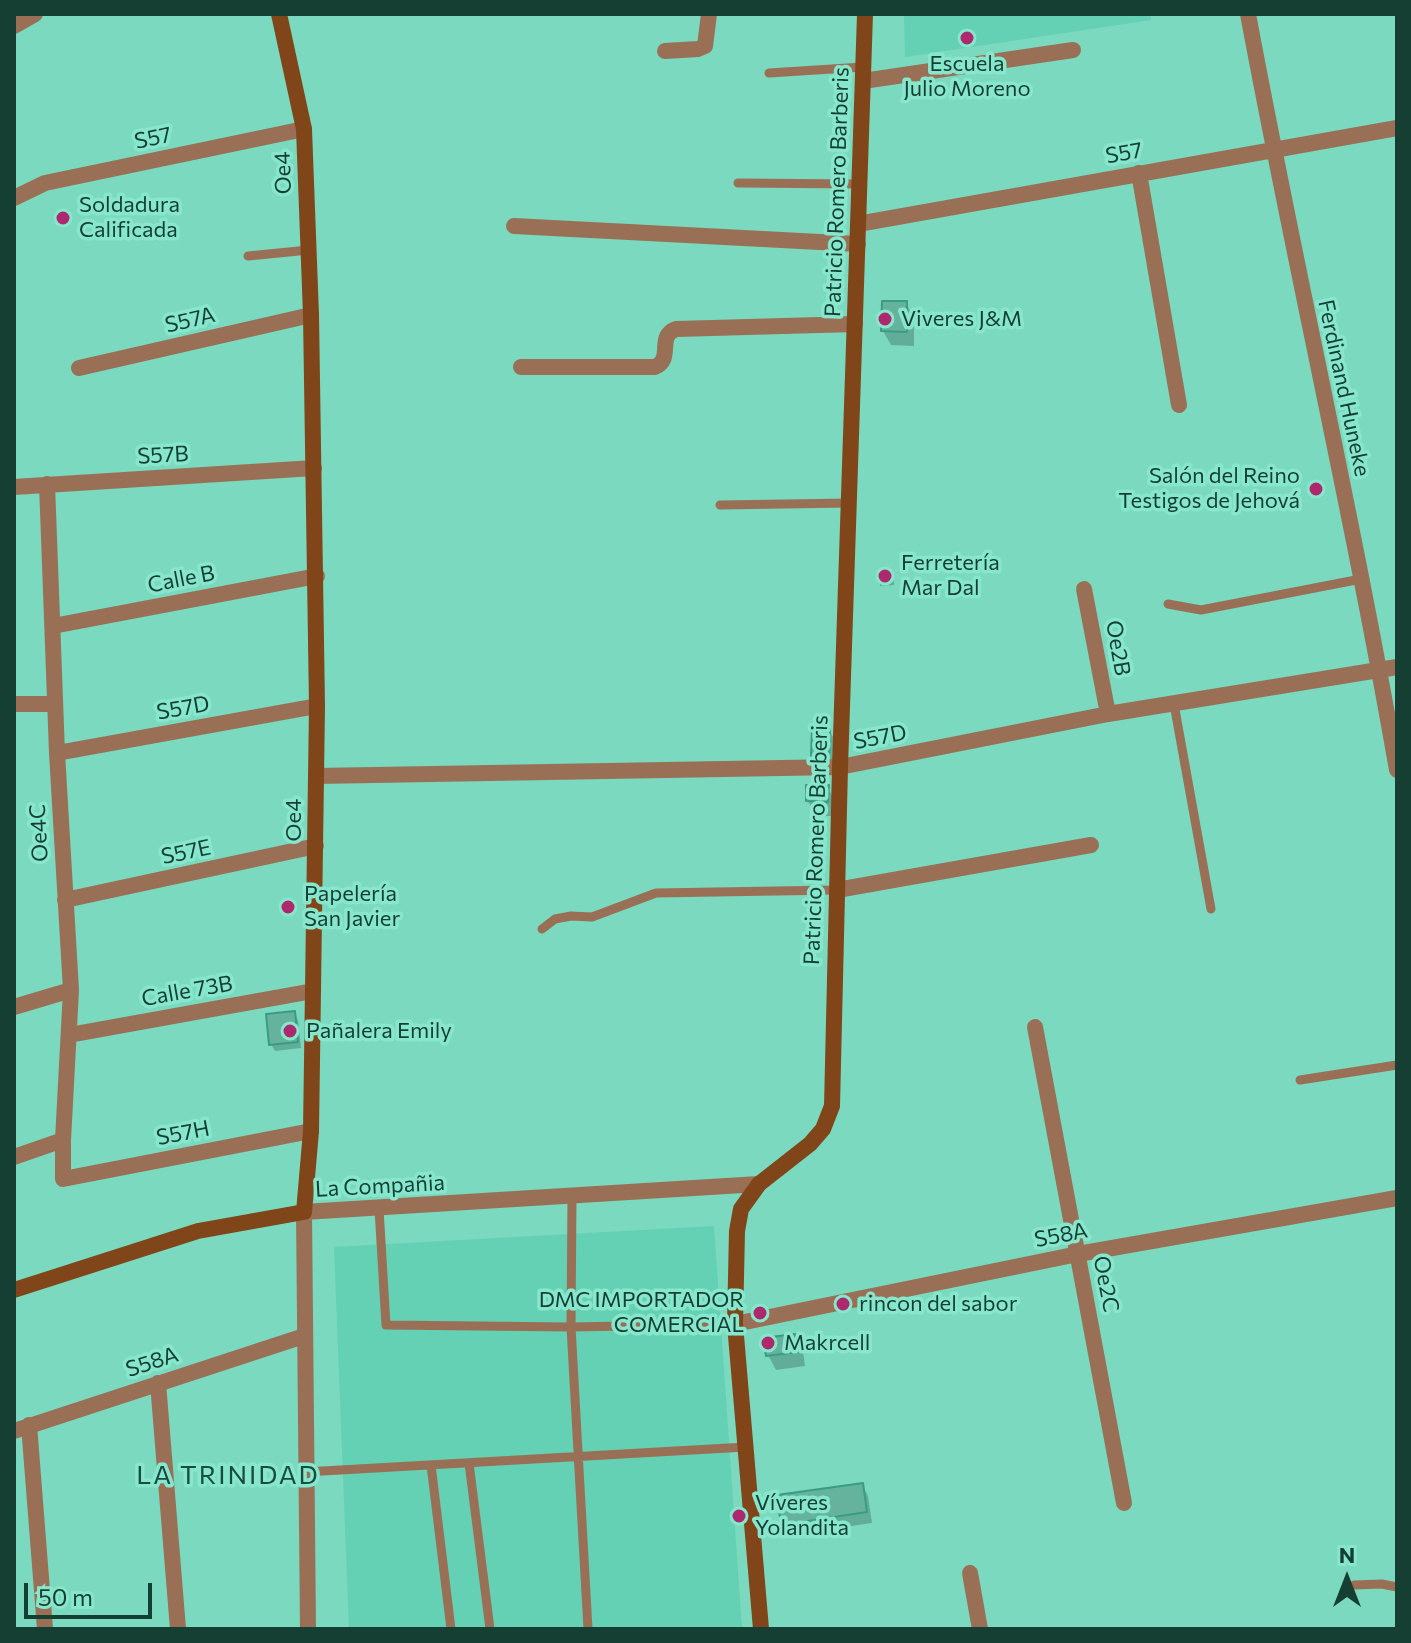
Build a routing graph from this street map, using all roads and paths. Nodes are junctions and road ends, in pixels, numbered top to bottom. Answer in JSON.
{"nodes":[{"id":1,"x":35,"y":14,"type":"edge"},
{"id":2,"x":279,"y":14,"type":"edge"},
{"id":3,"x":709,"y":14,"type":"edge"},
{"id":4,"x":865,"y":14,"type":"edge"},
{"id":5,"x":1248,"y":14,"type":"edge"},
{"id":6,"x":14,"y":26,"type":"edge"},
{"id":7,"x":1073,"y":50,"type":"dead end"},
{"id":8,"x":665,"y":51,"type":"dead end"},
{"id":9,"x":769,"y":73,"type":"dead end"},
{"id":10,"x":863,"y":74,"type":"junction"},
{"id":11,"x":1397,"y":128,"type":"edge"},
{"id":12,"x":304,"y":129,"type":"junction"},
{"id":13,"x":1273,"y":149,"type":"junction"},
{"id":14,"x":1139,"y":173,"type":"junction"},
{"id":15,"x":738,"y":183,"type":"dead end"},
{"id":16,"x":860,"y":184,"type":"junction"},
{"id":17,"x":14,"y":198,"type":"edge"},
{"id":18,"x":858,"y":224,"type":"junction"},
{"id":19,"x":514,"y":226,"type":"dead end"},
{"id":20,"x":858,"y":244,"type":"junction"},
{"id":21,"x":309,"y":250,"type":"junction"},
{"id":22,"x":248,"y":256,"type":"dead end"},
{"id":23,"x":311,"y":315,"type":"junction"},
{"id":24,"x":855,"y":324,"type":"junction"},
{"id":25,"x":521,"y":367,"type":"dead end"},
{"id":26,"x":79,"y":368,"type":"dead end"},
{"id":27,"x":1179,"y":405,"type":"dead end"},
{"id":28,"x":314,"y":468,"type":"junction"},
{"id":29,"x":47,"y":484,"type":"junction"},
{"id":30,"x":14,"y":487,"type":"edge"},
{"id":31,"x":849,"y":503,"type":"junction"},
{"id":32,"x":720,"y":505,"type":"dead end"},
{"id":33,"x":317,"y":576,"type":"junction"},
{"id":34,"x":1361,"y":579,"type":"junction"},
{"id":35,"x":1084,"y":589,"type":"dead end"},
{"id":36,"x":1168,"y":604,"type":"dead end"},
{"id":37,"x":53,"y":626,"type":"junction"},
{"id":38,"x":1397,"y":667,"type":"edge"},
{"id":39,"x":1380,"y":670,"type":"junction"},
{"id":40,"x":14,"y":704,"type":"edge"},
{"id":41,"x":55,"y":704,"type":"junction"},
{"id":42,"x":1174,"y":704,"type":"junction"},
{"id":43,"x":317,"y":706,"type":"junction"},
{"id":44,"x":1108,"y":714,"type":"junction"},
{"id":45,"x":57,"y":753,"type":"junction"},
{"id":46,"x":840,"y":767,"type":"junction"},
{"id":47,"x":1397,"y":770,"type":"edge"},
{"id":48,"x":316,"y":776,"type":"junction"},
{"id":49,"x":1091,"y":845,"type":"dead end"},
{"id":50,"x":316,"y":846,"type":"junction"},
{"id":51,"x":837,"y":890,"type":"junction"},
{"id":52,"x":65,"y":900,"type":"junction"},
{"id":53,"x":1211,"y":909,"type":"dead end"},
{"id":54,"x":542,"y":929,"type":"dead end"},
{"id":55,"x":71,"y":990,"type":"junction"},
{"id":56,"x":313,"y":991,"type":"junction"},
{"id":57,"x":14,"y":1007,"type":"edge"},
{"id":58,"x":1035,"y":1027,"type":"dead end"},
{"id":59,"x":69,"y":1035,"type":"junction"},
{"id":60,"x":1397,"y":1065,"type":"edge"},
{"id":61,"x":1300,"y":1080,"type":"dead end"},
{"id":62,"x":311,"y":1131,"type":"junction"},
{"id":63,"x":63,"y":1140,"type":"junction"},
{"id":64,"x":14,"y":1157,"type":"edge"},
{"id":65,"x":63,"y":1179,"type":"joint"},
{"id":66,"x":759,"y":1184,"type":"junction"},
{"id":67,"x":572,"y":1196,"type":"junction"},
{"id":68,"x":1397,"y":1198,"type":"edge"},
{"id":69,"x":379,"y":1209,"type":"junction"},
{"id":70,"x":304,"y":1212,"type":"junction"},
{"id":71,"x":1078,"y":1254,"type":"junction"},
{"id":72,"x":14,"y":1290,"type":"edge"},
{"id":73,"x":735,"y":1324,"type":"junction"},
{"id":74,"x":571,"y":1327,"type":"junction"},
{"id":75,"x":304,"y":1336,"type":"junction"},
{"id":76,"x":158,"y":1383,"type":"junction"},
{"id":77,"x":22,"y":1428,"type":"edge"},
{"id":78,"x":746,"y":1447,"type":"junction"},
{"id":79,"x":579,"y":1457,"type":"junction"},
{"id":80,"x":469,"y":1463,"type":"junction"},
{"id":81,"x":431,"y":1465,"type":"junction"},
{"id":82,"x":305,"y":1472,"type":"junction"},
{"id":83,"x":1124,"y":1503,"type":"dead end"},
{"id":84,"x":970,"y":1573,"type":"dead end"},
{"id":85,"x":1354,"y":1585,"type":"dead end"},
{"id":86,"x":1397,"y":1587,"type":"edge"},
{"id":87,"x":45,"y":1629,"type":"edge"},
{"id":88,"x":178,"y":1629,"type":"edge"},
{"id":89,"x":308,"y":1629,"type":"edge"},
{"id":90,"x":451,"y":1629,"type":"edge"},
{"id":91,"x":490,"y":1629,"type":"edge"},
{"id":92,"x":588,"y":1629,"type":"edge"},
{"id":93,"x":761,"y":1629,"type":"edge"},
{"id":94,"x":980,"y":1629,"type":"edge"}],
"edges":[{"from":1,"to":6,"type":"street"},
{"from":2,"to":12,"type":"street","name":"Oe4"},
{"from":3,"to":8,"type":"street"},
{"from":4,"to":10,"type":"street","name":"Patricio Romero Barberis"},
{"from":5,"to":13,"type":"street","name":"Ferdinand Huneke"},
{"from":7,"to":10,"type":"street"},
{"from":9,"to":10,"type":"lane"},
{"from":10,"to":16,"type":"street","name":"Patricio Romero Barberis"},
{"from":11,"to":13,"type":"street","name":"S57"},
{"from":12,"to":17,"type":"street","name":"S57"},
{"from":12,"to":21,"type":"street","name":"Oe4"},
{"from":13,"to":14,"type":"street","name":"S57"},
{"from":13,"to":34,"type":"street","name":"Ferdinand Huneke"},
{"from":14,"to":18,"type":"street","name":"S57"},
{"from":14,"to":27,"type":"street"},
{"from":15,"to":16,"type":"lane"},
{"from":16,"to":18,"type":"street","name":"Patricio Romero Barberis"},
{"from":18,"to":20,"type":"street","name":"Patricio Romero Barberis"},
{"from":19,"to":20,"type":"street"},
{"from":20,"to":24,"type":"street","name":"Patricio Romero Barberis"},
{"from":21,"to":22,"type":"lane"},
{"from":21,"to":23,"type":"street","name":"Oe4"},
{"from":23,"to":26,"type":"street","name":"S57A"},
{"from":23,"to":28,"type":"street","name":"Oe4"},
{"from":24,"to":25,"type":"street"},
{"from":24,"to":31,"type":"street","name":"Patricio Romero Barberis"},
{"from":28,"to":29,"type":"street","name":"S57B"},
{"from":28,"to":33,"type":"street","name":"Oe4"},
{"from":29,"to":30,"type":"street","name":"S57B"},
{"from":29,"to":37,"type":"street","name":"Oe4C"},
{"from":31,"to":32,"type":"lane"},
{"from":31,"to":46,"type":"street","name":"Patricio Romero Barberis"},
{"from":33,"to":37,"type":"street","name":"Calle B"},
{"from":33,"to":43,"type":"street","name":"Oe4"},
{"from":34,"to":36,"type":"lane"},
{"from":34,"to":39,"type":"street","name":"Ferdinand Huneke"},
{"from":35,"to":44,"type":"street","name":"Oe2B"},
{"from":37,"to":41,"type":"street","name":"Oe4C"},
{"from":38,"to":39,"type":"street","name":"S57D"},
{"from":39,"to":42,"type":"street","name":"S57D"},
{"from":39,"to":47,"type":"street","name":"Ferdinand Huneke"},
{"from":40,"to":41,"type":"street"},
{"from":41,"to":45,"type":"street","name":"Oe4C"},
{"from":42,"to":44,"type":"street","name":"S57D"},
{"from":42,"to":53,"type":"lane"},
{"from":43,"to":45,"type":"street","name":"S57D"},
{"from":43,"to":48,"type":"street","name":"Oe4"},
{"from":44,"to":46,"type":"street","name":"S57D"},
{"from":45,"to":52,"type":"street","name":"Oe4C"},
{"from":46,"to":48,"type":"street","name":"S57D"},
{"from":46,"to":51,"type":"street","name":"Patricio Romero Barberis"},
{"from":48,"to":50,"type":"street","name":"Oe4"},
{"from":49,"to":51,"type":"street"},
{"from":50,"to":52,"type":"street","name":"S57E"},
{"from":50,"to":56,"type":"street","name":"Oe4"},
{"from":51,"to":54,"type":"lane"},
{"from":51,"to":66,"type":"street","name":"Patricio Romero Barberis"},
{"from":52,"to":55,"type":"street","name":"Oe4C"},
{"from":55,"to":57,"type":"street"},
{"from":55,"to":59,"type":"street","name":"Oe4C"},
{"from":56,"to":59,"type":"street","name":"Calle 73B"},
{"from":56,"to":62,"type":"street","name":"Oe4"},
{"from":58,"to":71,"type":"street","name":"Oe2C"},
{"from":59,"to":63,"type":"street","name":"Oe4C"},
{"from":60,"to":61,"type":"lane"},
{"from":62,"to":65,"type":"street","name":"S57H"},
{"from":62,"to":70,"type":"street","name":"Oe4"},
{"from":63,"to":64,"type":"street"},
{"from":63,"to":65,"type":"street","name":"Oe4C"},
{"from":66,"to":67,"type":"street","name":"La Compañia"},
{"from":66,"to":73,"type":"street","name":"Patricio Romero Barberis"},
{"from":67,"to":69,"type":"street","name":"La Compañia"},
{"from":67,"to":74,"type":"lane"},
{"from":68,"to":71,"type":"street","name":"S58A"},
{"from":69,"to":70,"type":"street","name":"La Compañia"},
{"from":69,"to":74,"type":"lane"},
{"from":70,"to":72,"type":"street","name":"La Compañia"},
{"from":70,"to":75,"type":"street","name":"Oe4"},
{"from":71,"to":73,"type":"street","name":"S58A"},
{"from":71,"to":83,"type":"street","name":"Oe2C"},
{"from":73,"to":74,"type":"lane"},
{"from":73,"to":78,"type":"street","name":"Patricio Romero Barberis"},
{"from":74,"to":79,"type":"lane"},
{"from":75,"to":76,"type":"street","name":"S58A"},
{"from":75,"to":82,"type":"street","name":"Oe4"},
{"from":76,"to":77,"type":"street","name":"S58A"},
{"from":76,"to":88,"type":"street"},
{"from":77,"to":87,"type":"street"},
{"from":78,"to":79,"type":"lane"},
{"from":78,"to":93,"type":"street","name":"Patricio Romero Barberis"},
{"from":79,"to":80,"type":"lane"},
{"from":79,"to":92,"type":"lane"},
{"from":80,"to":81,"type":"lane"},
{"from":80,"to":91,"type":"lane"},
{"from":81,"to":82,"type":"lane"},
{"from":81,"to":90,"type":"lane"},
{"from":82,"to":89,"type":"street","name":"Oe4"},
{"from":84,"to":94,"type":"street"},
{"from":85,"to":86,"type":"lane"}]}
